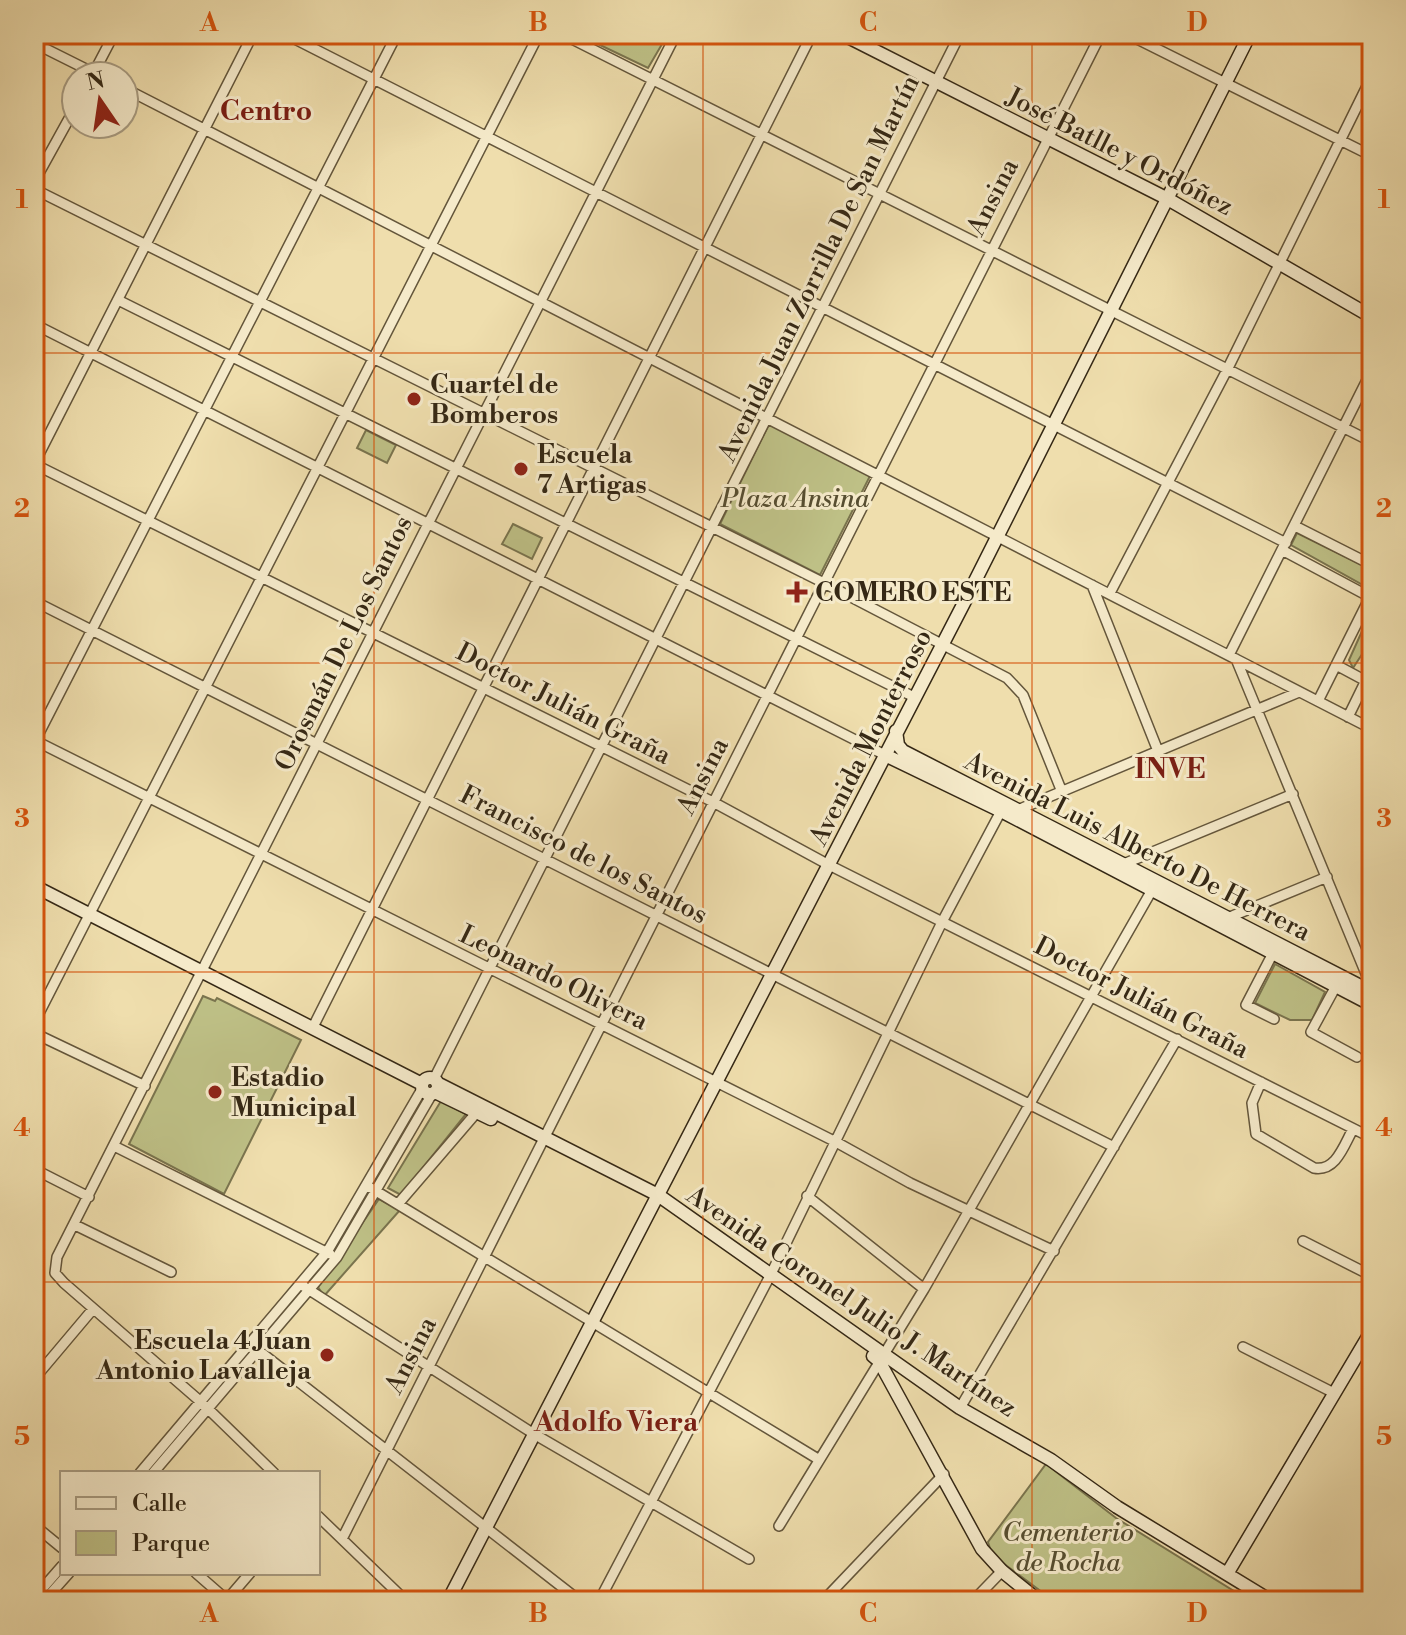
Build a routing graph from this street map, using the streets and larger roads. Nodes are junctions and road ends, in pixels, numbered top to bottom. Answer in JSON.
{"nodes":[{"id":1,"x":45,"y":34,"type":"edge"},
{"id":2,"x":114,"y":34,"type":"edge"},
{"id":3,"x":253,"y":34,"type":"edge"},
{"id":4,"x":285,"y":34,"type":"edge"},
{"id":5,"x":397,"y":34,"type":"edge"},
{"id":6,"x":539,"y":34,"type":"edge"},
{"id":7,"x":562,"y":34,"type":"edge"},
{"id":8,"x":676,"y":34,"type":"edge"},
{"id":9,"x":812,"y":34,"type":"edge"},
{"id":10,"x":842,"y":34,"type":"edge"},
{"id":11,"x":960,"y":34,"type":"edge"},
{"id":12,"x":1101,"y":34,"type":"edge"},
{"id":13,"x":1127,"y":34,"type":"edge"},
{"id":14,"x":1250,"y":34,"type":"edge"},
{"id":15,"x":36,"y":44,"type":"edge"},
{"id":16,"x":34,"y":55,"type":"edge"},
{"id":17,"x":66,"y":60,"type":"edge"},
{"id":18,"x":102,"y":60,"type":"edge"},
{"id":19,"x":1372,"y":76,"type":"edge"},
{"id":20,"x":374,"y":79,"type":"junction"},
{"id":21,"x":653,"y":80,"type":"junction"},
{"id":22,"x":935,"y":81,"type":"junction"},
{"id":23,"x":1225,"y":83,"type":"junction"},
{"id":24,"x":140,"y":96,"type":"edge"},
{"id":25,"x":205,"y":129,"type":"junction"},
{"id":26,"x":60,"y":135,"type":"edge"},
{"id":27,"x":485,"y":135,"type":"junction"},
{"id":28,"x":761,"y":135,"type":"junction"},
{"id":29,"x":1047,"y":137,"type":"junction"},
{"id":30,"x":1340,"y":139,"type":"junction"},
{"id":31,"x":1372,"y":156,"type":"edge"},
{"id":32,"x":34,"y":182,"type":"edge"},
{"id":33,"x":318,"y":187,"type":"junction"},
{"id":34,"x":34,"y":189,"type":"edge"},
{"id":35,"x":596,"y":191,"type":"junction"},
{"id":36,"x":879,"y":195,"type":"junction"},
{"id":37,"x":1166,"y":198,"type":"junction"},
{"id":38,"x":429,"y":245,"type":"junction"},
{"id":39,"x":146,"y":246,"type":"junction"},
{"id":40,"x":704,"y":247,"type":"junction"},
{"id":41,"x":990,"y":251,"type":"junction"},
{"id":42,"x":1280,"y":261,"type":"junction"},
{"id":43,"x":118,"y":300,"type":"junction"},
{"id":44,"x":541,"y":301,"type":"junction"},
{"id":45,"x":259,"y":303,"type":"junction"},
{"id":46,"x":823,"y":309,"type":"junction"},
{"id":47,"x":1110,"y":309,"type":"junction"},
{"id":48,"x":1372,"y":317,"type":"edge"},
{"id":49,"x":34,"y":324,"type":"edge"},
{"id":50,"x":91,"y":352,"type":"junction"},
{"id":51,"x":233,"y":354,"type":"junction"},
{"id":52,"x":649,"y":356,"type":"junction"},
{"id":53,"x":372,"y":358,"type":"junction"},
{"id":54,"x":934,"y":364,"type":"junction"},
{"id":55,"x":1227,"y":370,"type":"junction"},
{"id":56,"x":1372,"y":370,"type":"edge"},
{"id":57,"x":204,"y":410,"type":"junction"},
{"id":58,"x":343,"y":411,"type":"junction"},
{"id":59,"x":482,"y":414,"type":"junction"},
{"id":60,"x":769,"y":416,"type":"junction"},
{"id":61,"x":1053,"y":423,"type":"junction"},
{"id":62,"x":1345,"y":428,"type":"junction"},
{"id":63,"x":1372,"y":442,"type":"edge"},
{"id":64,"x":34,"y":464,"type":"edge"},
{"id":65,"x":315,"y":467,"type":"junction"},
{"id":66,"x":455,"y":467,"type":"junction"},
{"id":67,"x":592,"y":469,"type":"junction"},
{"id":68,"x":878,"y":474,"type":"junction"},
{"id":69,"x":1168,"y":482,"type":"junction"},
{"id":70,"x":147,"y":521,"type":"junction"},
{"id":71,"x":565,"y":523,"type":"junction"},
{"id":72,"x":426,"y":524,"type":"junction"},
{"id":73,"x":1295,"y":526,"type":"junction"},
{"id":74,"x":713,"y":528,"type":"junction"},
{"id":75,"x":997,"y":535,"type":"junction"},
{"id":76,"x":1284,"y":546,"type":"junction"},
{"id":77,"x":1372,"y":565,"type":"edge"},
{"id":78,"x":260,"y":578,"type":"junction"},
{"id":79,"x":537,"y":579,"type":"junction"},
{"id":80,"x":686,"y":583,"type":"junction"},
{"id":81,"x":824,"y":583,"type":"junction"},
{"id":82,"x":1092,"y":585,"type":"junction"},
{"id":83,"x":1110,"y":593,"type":"junction"},
{"id":84,"x":34,"y":601,"type":"edge"},
{"id":85,"x":92,"y":630,"type":"junction"},
{"id":86,"x":372,"y":631,"type":"junction"},
{"id":87,"x":797,"y":638,"type":"junction"},
{"id":88,"x":657,"y":639,"type":"junction"},
{"id":89,"x":941,"y":645,"type":"junction"},
{"id":90,"x":1233,"y":657,"type":"junction"},
{"id":91,"x":1338,"y":666,"type":"junction"},
{"id":92,"x":1372,"y":668,"type":"edge"},
{"id":93,"x":1366,"y":681,"type":"junction"},
{"id":94,"x":204,"y":687,"type":"junction"},
{"id":95,"x":483,"y":687,"type":"junction"},
{"id":96,"x":1299,"y":692,"type":"junction"},
{"id":97,"x":768,"y":695,"type":"junction"},
{"id":98,"x":914,"y":697,"type":"junction"},
{"id":99,"x":1318,"y":701,"type":"junction"},
{"id":100,"x":1258,"y":710,"type":"junction"},
{"id":101,"x":1348,"y":717,"type":"junction"},
{"id":102,"x":1372,"y":729,"type":"edge"},
{"id":103,"x":896,"y":731,"type":"junction"},
{"id":104,"x":34,"y":742,"type":"edge"},
{"id":105,"x":317,"y":744,"type":"junction"},
{"id":106,"x":601,"y":749,"type":"junction"},
{"id":107,"x":1158,"y":751,"type":"junction"},
{"id":108,"x":885,"y":755,"type":"junction"},
{"id":109,"x":1062,"y":792,"type":"junction"},
{"id":110,"x":1293,"y":794,"type":"junction"},
{"id":111,"x":148,"y":798,"type":"junction"},
{"id":112,"x":427,"y":799,"type":"junction"},
{"id":113,"x":713,"y":802,"type":"junction"},
{"id":114,"x":1020,"y":809,"type":"junction"},
{"id":115,"x":1001,"y":811,"type":"junction"},
{"id":116,"x":261,"y":855,"type":"junction"},
{"id":117,"x":544,"y":859,"type":"junction"},
{"id":118,"x":1126,"y":863,"type":"junction"},
{"id":119,"x":829,"y":865,"type":"junction"},
{"id":120,"x":1327,"y":877,"type":"junction"},
{"id":121,"x":34,"y":886,"type":"edge"},
{"id":122,"x":1152,"y":890,"type":"junction"},
{"id":123,"x":371,"y":911,"type":"junction"},
{"id":124,"x":88,"y":913,"type":"junction"},
{"id":125,"x":656,"y":914,"type":"junction"},
{"id":126,"x":1224,"y":921,"type":"junction"},
{"id":127,"x":942,"y":922,"type":"junction"},
{"id":128,"x":1273,"y":953,"type":"junction"},
{"id":129,"x":489,"y":970,"type":"junction"},
{"id":130,"x":202,"y":971,"type":"junction"},
{"id":131,"x":773,"y":975,"type":"junction"},
{"id":132,"x":1336,"y":986,"type":"junction"},
{"id":133,"x":1091,"y":996,"type":"junction"},
{"id":134,"x":1370,"y":997,"type":"edge"},
{"id":135,"x":1274,"y":1019,"type":"dead end"},
{"id":136,"x":34,"y":1023,"type":"edge"},
{"id":137,"x":600,"y":1024,"type":"junction"},
{"id":138,"x":313,"y":1027,"type":"junction"},
{"id":139,"x":34,"y":1033,"type":"edge"},
{"id":140,"x":890,"y":1034,"type":"junction"},
{"id":141,"x":1177,"y":1039,"type":"junction"},
{"id":142,"x":1357,"y":1057,"type":"dead end"},
{"id":143,"x":1261,"y":1082,"type":"junction"},
{"id":144,"x":717,"y":1083,"type":"junction"},
{"id":145,"x":145,"y":1086,"type":"junction"},
{"id":146,"x":430,"y":1087,"type":"junction"},
{"id":147,"x":1029,"y":1104,"type":"junction"},
{"id":148,"x":477,"y":1112,"type":"junction"},
{"id":149,"x":1353,"y":1129,"type":"junction"},
{"id":150,"x":1372,"y":1138,"type":"edge"},
{"id":151,"x":542,"y":1140,"type":"junction"},
{"id":152,"x":836,"y":1142,"type":"junction"},
{"id":153,"x":114,"y":1146,"type":"junction"},
{"id":154,"x":1114,"y":1147,"type":"junction"},
{"id":155,"x":34,"y":1169,"type":"edge"},
{"id":156,"x":366,"y":1185,"type":"junction"},
{"id":157,"x":376,"y":1191,"type":"junction"},
{"id":158,"x":807,"y":1196,"type":"junction"},
{"id":159,"x":89,"y":1197,"type":"junction"},
{"id":160,"x":657,"y":1198,"type":"junction"},
{"id":161,"x":398,"y":1204,"type":"junction"},
{"id":162,"x":969,"y":1209,"type":"junction"},
{"id":163,"x":75,"y":1225,"type":"junction"},
{"id":164,"x":1303,"y":1241,"type":"dead end"},
{"id":165,"x":1054,"y":1251,"type":"junction"},
{"id":166,"x":332,"y":1255,"type":"junction"},
{"id":167,"x":485,"y":1256,"type":"junction"},
{"id":168,"x":171,"y":1272,"type":"dead end"},
{"id":169,"x":1372,"y":1276,"type":"edge"},
{"id":170,"x":769,"y":1277,"type":"junction"},
{"id":171,"x":304,"y":1288,"type":"junction"},
{"id":172,"x":924,"y":1289,"type":"junction"},
{"id":173,"x":93,"y":1309,"type":"junction"},
{"id":174,"x":593,"y":1324,"type":"junction"},
{"id":175,"x":1372,"y":1330,"type":"edge"},
{"id":176,"x":254,"y":1347,"type":"junction"},
{"id":177,"x":1243,"y":1347,"type":"dead end"},
{"id":178,"x":881,"y":1358,"type":"junction"},
{"id":179,"x":429,"y":1365,"type":"junction"},
{"id":180,"x":34,"y":1379,"type":"edge"},
{"id":181,"x":1334,"y":1393,"type":"junction"},
{"id":182,"x":708,"y":1395,"type":"junction"},
{"id":183,"x":205,"y":1405,"type":"junction"},
{"id":184,"x":960,"y":1408,"type":"junction"},
{"id":185,"x":534,"y":1434,"type":"junction"},
{"id":186,"x":386,"y":1450,"type":"junction"},
{"id":187,"x":818,"y":1459,"type":"junction"},
{"id":188,"x":142,"y":1471,"type":"edge"},
{"id":189,"x":155,"y":1471,"type":"edge"},
{"id":190,"x":272,"y":1471,"type":"edge"},
{"id":191,"x":944,"y":1474,"type":"junction"},
{"id":192,"x":649,"y":1503,"type":"junction"},
{"id":193,"x":320,"y":1518,"type":"edge"},
{"id":194,"x":34,"y":1525,"type":"edge"},
{"id":195,"x":779,"y":1526,"type":"dead end"},
{"id":196,"x":485,"y":1528,"type":"junction"},
{"id":197,"x":342,"y":1539,"type":"junction"},
{"id":198,"x":60,"y":1546,"type":"edge"},
{"id":199,"x":749,"y":1559,"type":"dead end"},
{"id":200,"x":60,"y":1568,"type":"edge"},
{"id":201,"x":1002,"y":1571,"type":"junction"},
{"id":202,"x":1227,"y":1574,"type":"junction"},
{"id":203,"x":67,"y":1575,"type":"edge"},
{"id":204,"x":198,"y":1575,"type":"edge"},
{"id":205,"x":248,"y":1575,"type":"edge"},
{"id":206,"x":34,"y":1598,"type":"edge"},
{"id":207,"x":403,"y":1600,"type":"edge"},
{"id":208,"x":44,"y":1601,"type":"edge"},
{"id":209,"x":227,"y":1601,"type":"edge"},
{"id":210,"x":448,"y":1601,"type":"edge"},
{"id":211,"x":580,"y":1601,"type":"edge"},
{"id":212,"x":599,"y":1601,"type":"edge"},
{"id":213,"x":823,"y":1601,"type":"edge"},
{"id":214,"x":973,"y":1601,"type":"edge"},
{"id":215,"x":1039,"y":1601,"type":"edge"},
{"id":216,"x":1271,"y":1601,"type":"edge"}],
"edges":[{"from":1,"to":15,"type":"street"},
{"from":2,"to":18,"type":"street"},
{"from":3,"to":25,"type":"street"},
{"from":4,"to":20,"type":"street"},
{"from":5,"to":20,"type":"street"},
{"from":6,"to":27,"type":"street"},
{"from":7,"to":21,"type":"street"},
{"from":8,"to":21,"type":"street","name":"Orosmán De Los Santos"},
{"from":9,"to":28,"type":"street"},
{"from":10,"to":22,"type":"street","name":"José Batlle y Ordóñez"},
{"from":11,"to":22,"type":"street","name":"Avenida Juan Zorrilla De San Martín"},
{"from":12,"to":29,"type":"street","name":"Ansina"},
{"from":13,"to":23,"type":"street"},
{"from":14,"to":23,"type":"street","name":"Avenida Monterroso"},
{"from":15,"to":16,"type":"street"},
{"from":15,"to":17,"type":"street"},
{"from":19,"to":30,"type":"street"},
{"from":20,"to":27,"type":"street"},
{"from":20,"to":33,"type":"street"},
{"from":21,"to":28,"type":"street"},
{"from":21,"to":35,"type":"street","name":"Orosmán De Los Santos"},
{"from":22,"to":29,"type":"street","name":"José Batlle y Ordóñez"},
{"from":22,"to":36,"type":"street","name":"Avenida Juan Zorrilla De San Martín"},
{"from":23,"to":30,"type":"street"},
{"from":23,"to":37,"type":"street","name":"Avenida Monterroso"},
{"from":24,"to":25,"type":"street"},
{"from":25,"to":33,"type":"street"},
{"from":25,"to":39,"type":"street"},
{"from":26,"to":32,"type":"street"},
{"from":27,"to":35,"type":"street"},
{"from":27,"to":38,"type":"street"},
{"from":28,"to":36,"type":"street"},
{"from":28,"to":40,"type":"street"},
{"from":29,"to":37,"type":"street","name":"José Batlle y Ordóñez"},
{"from":29,"to":41,"type":"street","name":"Ansina"},
{"from":30,"to":31,"type":"street"},
{"from":30,"to":42,"type":"street"},
{"from":33,"to":38,"type":"street"},
{"from":33,"to":45,"type":"street"},
{"from":34,"to":39,"type":"street"},
{"from":35,"to":40,"type":"street"},
{"from":35,"to":44,"type":"street","name":"Orosmán De Los Santos"},
{"from":36,"to":41,"type":"street"},
{"from":36,"to":46,"type":"street","name":"Avenida Juan Zorrilla De San Martín"},
{"from":37,"to":42,"type":"street","name":"José Batlle y Ordóñez"},
{"from":37,"to":47,"type":"street","name":"Avenida Monterroso"},
{"from":38,"to":44,"type":"street"},
{"from":38,"to":53,"type":"street"},
{"from":39,"to":43,"type":"street"},
{"from":39,"to":45,"type":"street"},
{"from":40,"to":46,"type":"street"},
{"from":40,"to":52,"type":"street"},
{"from":41,"to":47,"type":"street"},
{"from":41,"to":54,"type":"street","name":"Ansina"},
{"from":42,"to":48,"type":"street","name":"José Batlle y Ordóñez"},
{"from":42,"to":55,"type":"street"},
{"from":43,"to":50,"type":"street"},
{"from":43,"to":51,"type":"street"},
{"from":44,"to":52,"type":"street"},
{"from":44,"to":59,"type":"street","name":"Orosmán De Los Santos"},
{"from":45,"to":51,"type":"street"},
{"from":45,"to":53,"type":"street"},
{"from":46,"to":54,"type":"street"},
{"from":46,"to":60,"type":"street","name":"Avenida Juan Zorrilla De San Martín"},
{"from":47,"to":55,"type":"street"},
{"from":47,"to":61,"type":"street","name":"Avenida Monterroso"},
{"from":49,"to":50,"type":"street"},
{"from":50,"to":57,"type":"street"},
{"from":50,"to":64,"type":"street"},
{"from":51,"to":57,"type":"street"},
{"from":51,"to":58,"type":"street"},
{"from":52,"to":60,"type":"street"},
{"from":52,"to":67,"type":"street"},
{"from":53,"to":58,"type":"street"},
{"from":53,"to":59,"type":"street"},
{"from":54,"to":61,"type":"street"},
{"from":54,"to":68,"type":"street","name":"Ansina"},
{"from":55,"to":62,"type":"street"},
{"from":55,"to":69,"type":"street"},
{"from":56,"to":62,"type":"street"},
{"from":57,"to":65,"type":"street"},
{"from":57,"to":70,"type":"street"},
{"from":58,"to":65,"type":"street"},
{"from":58,"to":66,"type":"street"},
{"from":59,"to":66,"type":"street","name":"Orosmán De Los Santos"},
{"from":59,"to":67,"type":"street"},
{"from":60,"to":68,"type":"street"},
{"from":60,"to":74,"type":"street","name":"Avenida Juan Zorrilla De San Martín"},
{"from":61,"to":69,"type":"street"},
{"from":61,"to":75,"type":"street","name":"Avenida Monterroso"},
{"from":62,"to":63,"type":"street"},
{"from":62,"to":73,"type":"street"},
{"from":64,"to":70,"type":"street","name":"Doctor Julián Graña"},
{"from":65,"to":72,"type":"street"},
{"from":65,"to":78,"type":"street"},
{"from":66,"to":71,"type":"street"},
{"from":66,"to":72,"type":"street","name":"Orosmán De Los Santos"},
{"from":67,"to":71,"type":"street"},
{"from":67,"to":74,"type":"street"},
{"from":68,"to":75,"type":"street"},
{"from":68,"to":81,"type":"street","name":"Ansina"},
{"from":69,"to":76,"type":"street"},
{"from":69,"to":83,"type":"street"},
{"from":70,"to":78,"type":"street","name":"Doctor Julián Graña"},
{"from":70,"to":85,"type":"street"},
{"from":71,"to":79,"type":"street"},
{"from":71,"to":80,"type":"street"},
{"from":72,"to":79,"type":"street"},
{"from":72,"to":86,"type":"street","name":"Orosmán De Los Santos"},
{"from":73,"to":76,"type":"street"},
{"from":73,"to":77,"type":"street"},
{"from":74,"to":80,"type":"street","name":"Avenida Juan Zorrilla De San Martín"},
{"from":74,"to":81,"type":"street"},
{"from":75,"to":82,"type":"street"},
{"from":75,"to":89,"type":"street","name":"Avenida Monterroso"},
{"from":76,"to":90,"type":"street"},
{"from":76,"to":91,"type":"street"},
{"from":78,"to":86,"type":"street","name":"Doctor Julián Graña"},
{"from":78,"to":94,"type":"street"},
{"from":79,"to":88,"type":"street"},
{"from":79,"to":95,"type":"street"},
{"from":80,"to":87,"type":"street"},
{"from":80,"to":88,"type":"street","name":"Avenida Juan Zorrilla De San Martín"},
{"from":81,"to":87,"type":"street","name":"Ansina"},
{"from":81,"to":89,"type":"street"},
{"from":82,"to":83,"type":"street"},
{"from":82,"to":107,"type":"street"},
{"from":83,"to":90,"type":"street"},
{"from":84,"to":85,"type":"street","name":"Francisco de los Santos"},
{"from":85,"to":94,"type":"street","name":"Francisco de los Santos"},
{"from":85,"to":104,"type":"street"},
{"from":86,"to":95,"type":"street","name":"Doctor Julián Graña"},
{"from":86,"to":105,"type":"street","name":"Orosmán De Los Santos"},
{"from":87,"to":97,"type":"street","name":"Ansina"},
{"from":87,"to":98,"type":"street"},
{"from":88,"to":97,"type":"street"},
{"from":88,"to":106,"type":"street","name":"Avenida Juan Zorrilla De San Martín"},
{"from":89,"to":98,"type":"street","name":"Avenida Monterroso"},
{"from":89,"to":109,"type":"street"},
{"from":90,"to":96,"type":"street"},
{"from":90,"to":100,"type":"street"},
{"from":91,"to":93,"type":"street"},
{"from":91,"to":99,"type":"street"},
{"from":92,"to":93,"type":"street"},
{"from":93,"to":101,"type":"street"},
{"from":94,"to":105,"type":"street","name":"Francisco de los Santos"},
{"from":94,"to":111,"type":"street"},
{"from":95,"to":106,"type":"street","name":"Doctor Julián Graña"},
{"from":95,"to":112,"type":"street"},
{"from":96,"to":99,"type":"street"},
{"from":96,"to":100,"type":"street"},
{"from":97,"to":108,"type":"street"},
{"from":97,"to":113,"type":"street","name":"Ansina"},
{"from":98,"to":103,"type":"street","name":"Avenida Monterroso"},
{"from":99,"to":101,"type":"street"},
{"from":100,"to":107,"type":"street"},
{"from":100,"to":110,"type":"street"},
{"from":101,"to":102,"type":"street"},
{"from":103,"to":108,"type":"street","name":"Avenida Monterroso"},
{"from":103,"to":114,"type":"street","name":"Avenida Luis Alberto De Herrera"},
{"from":104,"to":111,"type":"street","name":"Leonardo Olivera"},
{"from":105,"to":112,"type":"street","name":"Francisco de los Santos"},
{"from":105,"to":116,"type":"street","name":"Orosmán De Los Santos"},
{"from":106,"to":113,"type":"street","name":"Doctor Julián Graña"},
{"from":106,"to":117,"type":"street","name":"Avenida Juan Zorrilla De San Martín"},
{"from":107,"to":109,"type":"street"},
{"from":108,"to":115,"type":"street","name":"Avenida Luis Alberto De Herrera"},
{"from":108,"to":119,"type":"street","name":"Avenida Monterroso"},
{"from":109,"to":114,"type":"street"},
{"from":110,"to":118,"type":"street"},
{"from":110,"to":120,"type":"street"},
{"from":111,"to":116,"type":"street","name":"Leonardo Olivera"},
{"from":111,"to":124,"type":"street"},
{"from":112,"to":117,"type":"street","name":"Francisco de los Santos"},
{"from":112,"to":123,"type":"street"},
{"from":113,"to":119,"type":"street","name":"Doctor Julián Graña"},
{"from":113,"to":125,"type":"street","name":"Ansina"},
{"from":114,"to":115,"type":"street"},
{"from":114,"to":118,"type":"street","name":"Avenida Luis Alberto De Herrera"},
{"from":115,"to":122,"type":"street","name":"Avenida Luis Alberto De Herrera"},
{"from":115,"to":127,"type":"street"},
{"from":116,"to":123,"type":"street","name":"Leonardo Olivera"},
{"from":116,"to":130,"type":"street","name":"Orosmán De Los Santos"},
{"from":117,"to":125,"type":"street","name":"Francisco de los Santos"},
{"from":117,"to":129,"type":"street","name":"Avenida Juan Zorrilla De San Martín"},
{"from":118,"to":126,"type":"street","name":"Avenida Luis Alberto De Herrera"},
{"from":119,"to":127,"type":"street","name":"Doctor Julián Graña"},
{"from":119,"to":131,"type":"street","name":"Avenida Monterroso"},
{"from":120,"to":126,"type":"street"},
{"from":120,"to":134,"type":"street"},
{"from":121,"to":124,"type":"street","name":"Avenida Coronel Julio J. Martínez"},
{"from":122,"to":126,"type":"street","name":"Avenida Luis Alberto De Herrera"},
{"from":122,"to":133,"type":"street"},
{"from":123,"to":129,"type":"street","name":"Leonardo Olivera"},
{"from":123,"to":138,"type":"street"},
{"from":124,"to":130,"type":"street","name":"Avenida Coronel Julio J. Martínez"},
{"from":124,"to":136,"type":"street"},
{"from":125,"to":131,"type":"street","name":"Francisco de los Santos"},
{"from":125,"to":137,"type":"street","name":"Ansina"},
{"from":126,"to":128,"type":"street","name":"Avenida Luis Alberto De Herrera"},
{"from":126,"to":134,"type":"street","name":"Avenida Luis Alberto De Herrera"},
{"from":127,"to":133,"type":"street","name":"Doctor Julián Graña"},
{"from":127,"to":140,"type":"street"},
{"from":128,"to":132,"type":"street","name":"Avenida Luis Alberto De Herrera"},
{"from":128,"to":135,"type":"street"},
{"from":129,"to":137,"type":"street","name":"Leonardo Olivera"},
{"from":129,"to":146,"type":"street","name":"Avenida Juan Zorrilla De San Martín"},
{"from":130,"to":138,"type":"street","name":"Avenida Coronel Julio J. Martínez"},
{"from":130,"to":145,"type":"street","name":"Orosmán De Los Santos"},
{"from":131,"to":140,"type":"street","name":"Francisco de los Santos"},
{"from":131,"to":144,"type":"street","name":"Avenida Monterroso"},
{"from":132,"to":134,"type":"street","name":"Avenida Luis Alberto De Herrera"},
{"from":132,"to":142,"type":"street"},
{"from":133,"to":141,"type":"street","name":"Doctor Julián Graña"},
{"from":133,"to":147,"type":"street"},
{"from":137,"to":144,"type":"street","name":"Leonardo Olivera"},
{"from":137,"to":151,"type":"street","name":"Ansina"},
{"from":138,"to":146,"type":"street","name":"Avenida Coronel Julio J. Martínez"},
{"from":139,"to":145,"type":"street"},
{"from":140,"to":147,"type":"street","name":"Francisco de los Santos"},
{"from":140,"to":152,"type":"street"},
{"from":141,"to":143,"type":"street","name":"Doctor Julián Graña"},
{"from":141,"to":154,"type":"street"},
{"from":143,"to":149,"type":"street","name":"Doctor Julián Graña"},
{"from":143,"to":149,"type":"street"},
{"from":144,"to":152,"type":"street","name":"Leonardo Olivera"},
{"from":144,"to":160,"type":"street","name":"Avenida Monterroso"},
{"from":145,"to":153,"type":"street","name":"Orosmán De Los Santos"},
{"from":146,"to":148,"type":"street","name":"Avenida Coronel Julio J. Martínez"},
{"from":146,"to":151,"type":"street","name":"Avenida Coronel Julio J. Martínez"},
{"from":146,"to":156,"type":"street"},
{"from":146,"to":157,"type":"street"},
{"from":147,"to":154,"type":"street","name":"Francisco de los Santos"},
{"from":147,"to":162,"type":"street"},
{"from":148,"to":151,"type":"street","name":"Avenida Coronel Julio J. Martínez"},
{"from":148,"to":161,"type":"street"},
{"from":149,"to":150,"type":"street","name":"Doctor Julián Graña"},
{"from":151,"to":160,"type":"street","name":"Avenida Coronel Julio J. Martínez"},
{"from":151,"to":167,"type":"street","name":"Ansina"},
{"from":152,"to":158,"type":"street"},
{"from":152,"to":162,"type":"street","name":"Leonardo Olivera"},
{"from":153,"to":159,"type":"street","name":"Orosmán De Los Santos"},
{"from":153,"to":166,"type":"street"},
{"from":154,"to":165,"type":"street"},
{"from":155,"to":159,"type":"street"},
{"from":156,"to":157,"type":"street"},
{"from":156,"to":166,"type":"street"},
{"from":157,"to":161,"type":"street"},
{"from":157,"to":166,"type":"street"},
{"from":158,"to":170,"type":"street"},
{"from":158,"to":172,"type":"street"},
{"from":159,"to":163,"type":"street","name":"Orosmán De Los Santos"},
{"from":160,"to":170,"type":"street","name":"Avenida Coronel Julio J. Martínez"},
{"from":160,"to":174,"type":"street","name":"Avenida Monterroso"},
{"from":161,"to":167,"type":"street"},
{"from":162,"to":165,"type":"street","name":"Leonardo Olivera"},
{"from":162,"to":172,"type":"street"},
{"from":163,"to":168,"type":"street"},
{"from":163,"to":173,"type":"street","name":"Orosmán De Los Santos"},
{"from":164,"to":169,"type":"street"},
{"from":165,"to":184,"type":"street"},
{"from":166,"to":171,"type":"street"},
{"from":167,"to":174,"type":"street"},
{"from":167,"to":179,"type":"street","name":"Ansina"},
{"from":170,"to":178,"type":"street","name":"Avenida Coronel Julio J. Martínez"},
{"from":170,"to":182,"type":"street"},
{"from":171,"to":176,"type":"street"},
{"from":171,"to":179,"type":"street"},
{"from":172,"to":178,"type":"street"},
{"from":173,"to":180,"type":"street"},
{"from":173,"to":183,"type":"street"},
{"from":174,"to":182,"type":"street"},
{"from":174,"to":185,"type":"street","name":"Avenida Monterroso"},
{"from":175,"to":181,"type":"street"},
{"from":176,"to":183,"type":"street"},
{"from":176,"to":186,"type":"street"},
{"from":177,"to":181,"type":"street"},
{"from":178,"to":184,"type":"street","name":"Avenida Coronel Julio J. Martínez"},
{"from":178,"to":187,"type":"street"},
{"from":178,"to":191,"type":"street"},
{"from":179,"to":185,"type":"street"},
{"from":179,"to":186,"type":"street","name":"Ansina"},
{"from":181,"to":202,"type":"street"},
{"from":182,"to":187,"type":"street"},
{"from":182,"to":192,"type":"street"},
{"from":183,"to":188,"type":"street"},
{"from":183,"to":189,"type":"street"},
{"from":183,"to":190,"type":"street"},
{"from":184,"to":202,"type":"street","name":"Avenida Coronel Julio J. Martínez"},
{"from":185,"to":192,"type":"street"},
{"from":185,"to":196,"type":"street","name":"Avenida Monterroso"},
{"from":186,"to":196,"type":"street"},
{"from":186,"to":197,"type":"street","name":"Ansina"},
{"from":187,"to":195,"type":"street"},
{"from":191,"to":201,"type":"street"},
{"from":191,"to":213,"type":"street"},
{"from":192,"to":199,"type":"street"},
{"from":192,"to":212,"type":"street"},
{"from":193,"to":197,"type":"street"},
{"from":194,"to":198,"type":"street"},
{"from":196,"to":210,"type":"street","name":"Avenida Monterroso"},
{"from":196,"to":211,"type":"street"},
{"from":197,"to":207,"type":"street"},
{"from":200,"to":206,"type":"street"},
{"from":201,"to":214,"type":"street"},
{"from":201,"to":215,"type":"street"},
{"from":202,"to":216,"type":"street","name":"Avenida Coronel Julio J. Martínez"},
{"from":203,"to":208,"type":"street"},
{"from":204,"to":209,"type":"street"},
{"from":205,"to":209,"type":"street"}]}
